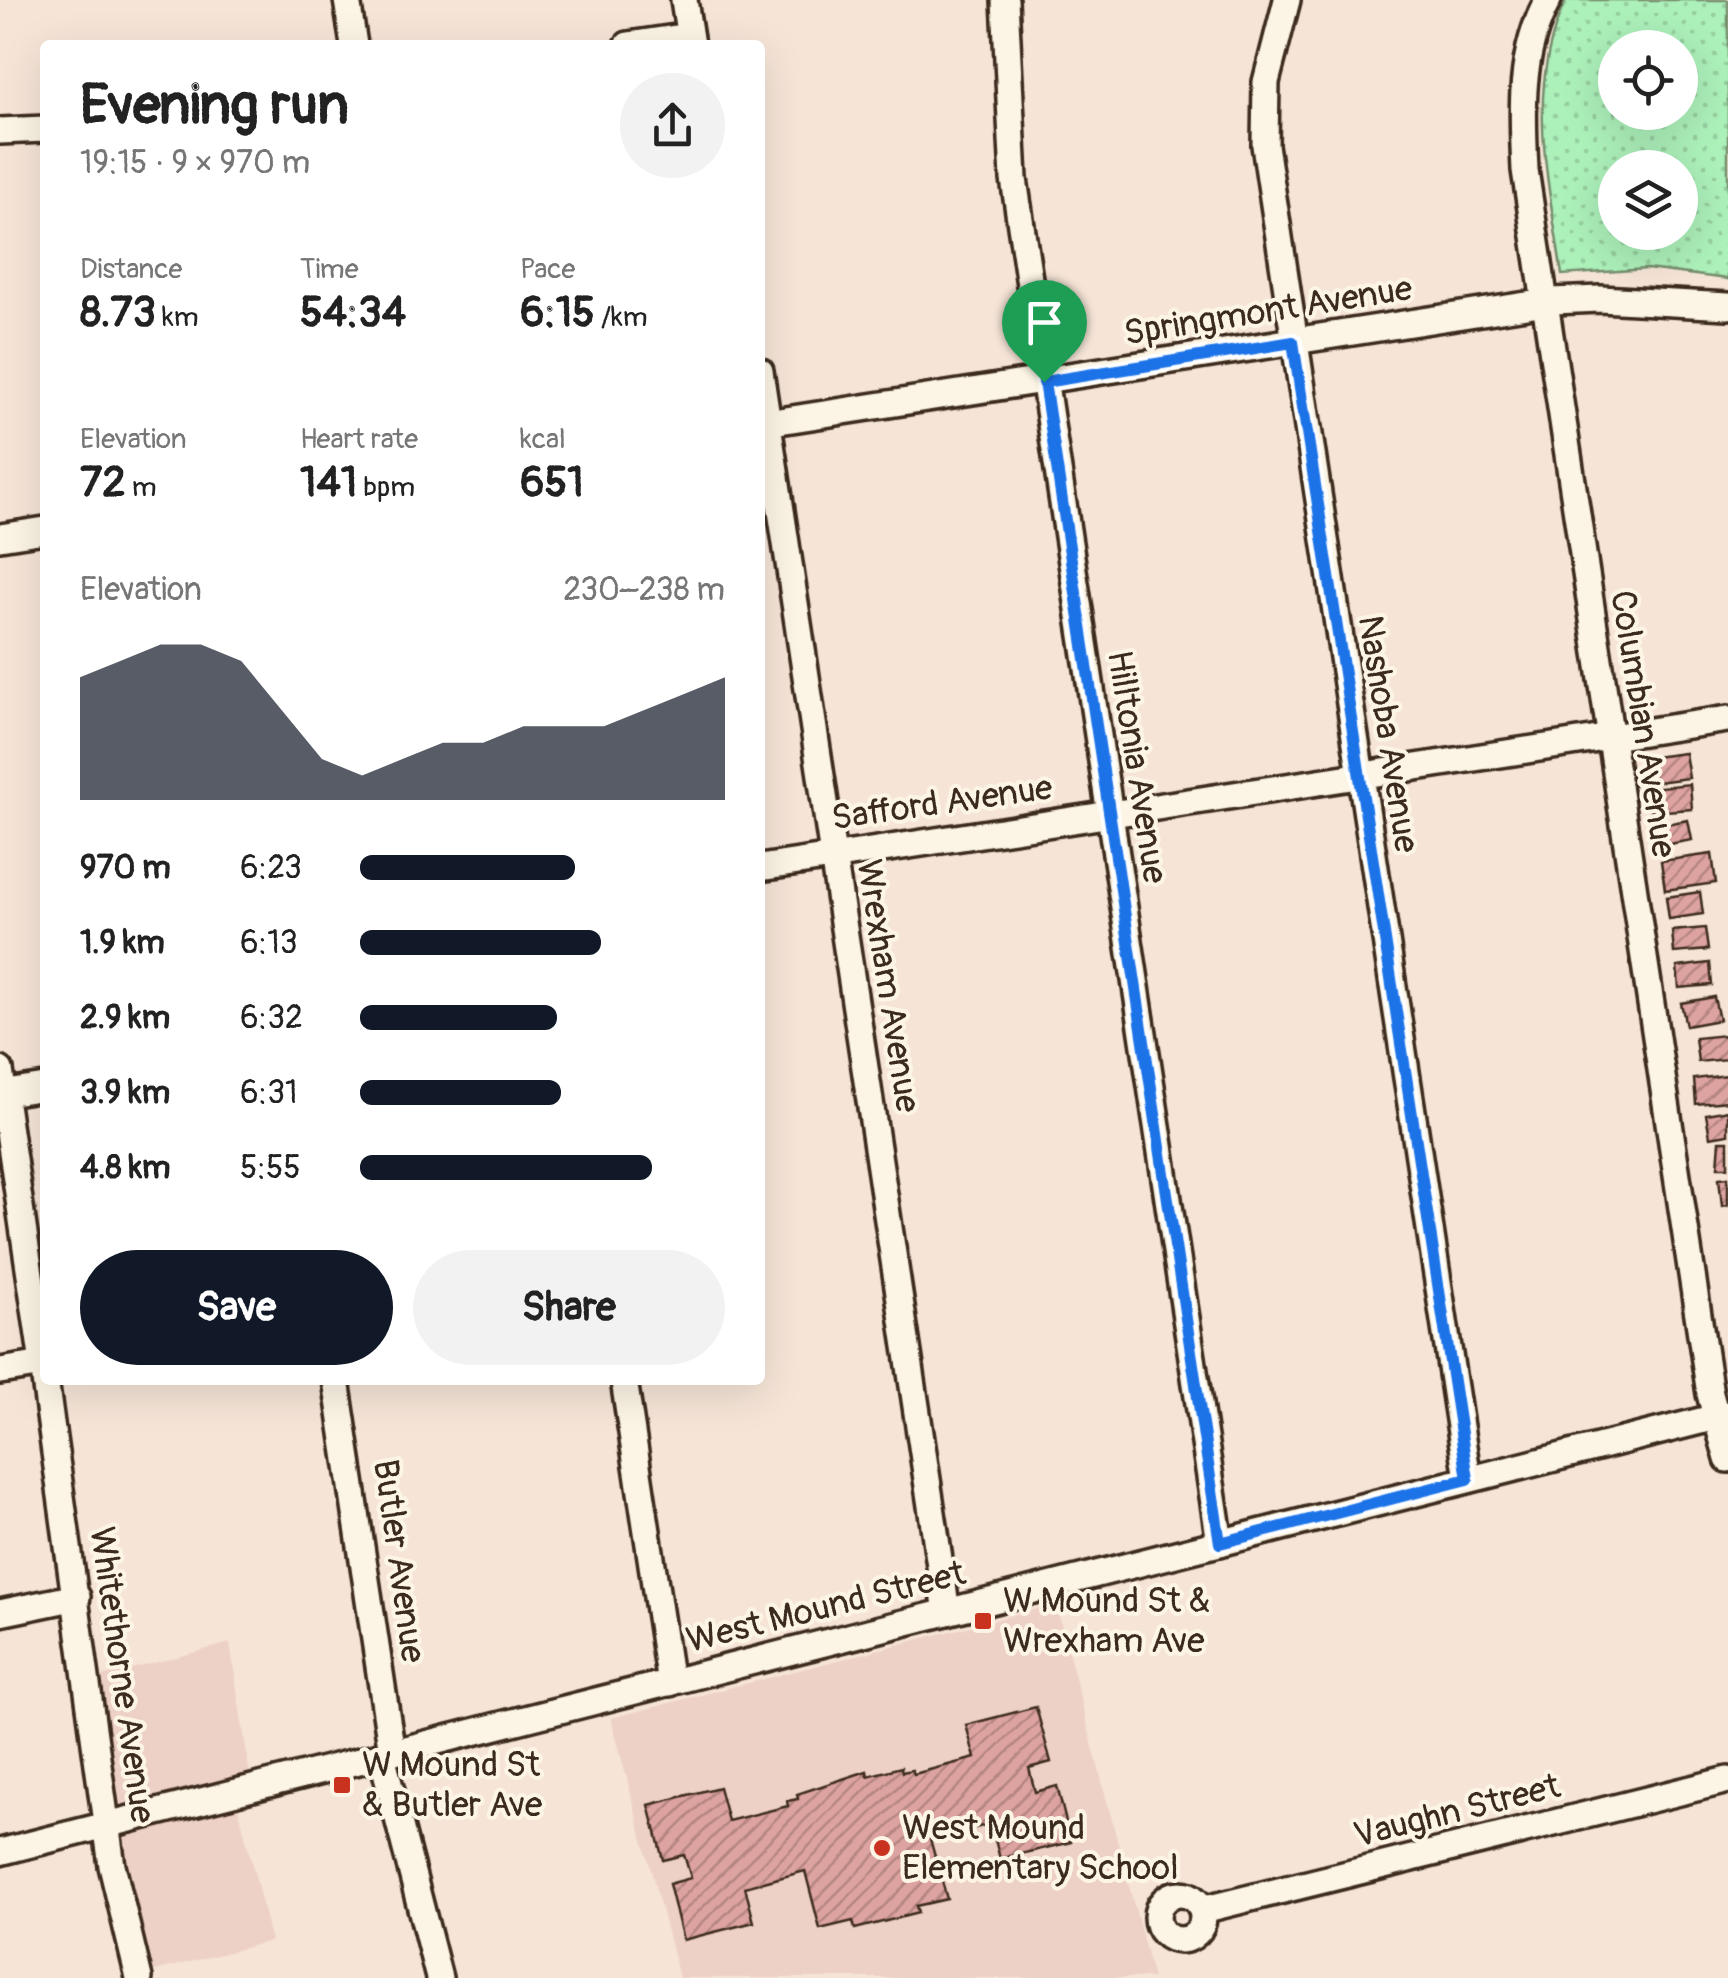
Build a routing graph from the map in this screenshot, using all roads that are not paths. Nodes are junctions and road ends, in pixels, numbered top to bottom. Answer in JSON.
{"nodes":[{"id":1,"x":347,"y":0,"type":"edge"},
{"id":2,"x":684,"y":0,"type":"edge"},
{"id":3,"x":1004,"y":0,"type":"edge"},
{"id":4,"x":1287,"y":0,"type":"edge"},
{"id":5,"x":1548,"y":0,"type":"edge"},
{"id":6,"x":353,"y":40,"type":"edge"},
{"id":7,"x":690,"y":40,"type":"edge"},
{"id":8,"x":40,"y":129,"type":"edge"},
{"id":9,"x":0,"y":132,"type":"edge"},
{"id":10,"x":1544,"y":302,"type":"junction"},
{"id":11,"x":1728,"y":306,"type":"edge"},
{"id":12,"x":1293,"y":342,"type":"junction"},
{"id":13,"x":1044,"y":382,"type":"junction"},
{"id":14,"x":765,"y":423,"type":"edge"},
{"id":15,"x":40,"y":531,"type":"edge"},
{"id":16,"x":0,"y":537,"type":"edge"},
{"id":17,"x":1728,"y":718,"type":"edge"},
{"id":18,"x":1610,"y":737,"type":"junction"},
{"id":19,"x":1358,"y":776,"type":"junction"},
{"id":20,"x":1109,"y":814,"type":"junction"},
{"id":21,"x":833,"y":854,"type":"junction"},
{"id":22,"x":765,"y":867,"type":"edge"},
{"id":23,"x":1,"y":1086,"type":"edge"},
{"id":24,"x":40,"y":1087,"type":"edge"},
{"id":25,"x":40,"y":1347,"type":"edge"},
{"id":26,"x":0,"y":1371,"type":"edge"},
{"id":27,"x":40,"y":1374,"type":"edge"},
{"id":28,"x":46,"y":1385,"type":"edge"},
{"id":29,"x":337,"y":1385,"type":"edge"},
{"id":30,"x":625,"y":1385,"type":"edge"},
{"id":31,"x":1722,"y":1415,"type":"edge"},
{"id":32,"x":1728,"y":1459,"type":"edge"},
{"id":33,"x":1468,"y":1479,"type":"junction"},
{"id":34,"x":1220,"y":1543,"type":"junction"},
{"id":35,"x":77,"y":1597,"type":"junction"},
{"id":36,"x":947,"y":1612,"type":"junction"},
{"id":37,"x":0,"y":1613,"type":"edge"},
{"id":38,"x":670,"y":1684,"type":"junction"},
{"id":39,"x":387,"y":1754,"type":"junction"},
{"id":40,"x":1728,"y":1780,"type":"edge"},
{"id":41,"x":108,"y":1826,"type":"junction"},
{"id":42,"x":0,"y":1852,"type":"edge"},
{"id":43,"x":1202,"y":1910,"type":"dead end"},
{"id":44,"x":139,"y":1978,"type":"edge"},
{"id":45,"x":439,"y":1978,"type":"edge"}],
"edges":[{"from":1,"to":6,"type":"street"},
{"from":2,"to":7,"type":"street"},
{"from":3,"to":13,"type":"street","name":"Hilltonia Avenue"},
{"from":4,"to":12,"type":"street","name":"Nashoba Avenue"},
{"from":5,"to":10,"type":"street","name":"Columbian Avenue"},
{"from":8,"to":9,"type":"street"},
{"from":10,"to":11,"type":"street","name":"Springmont Avenue"},
{"from":10,"to":12,"type":"street","name":"Springmont Avenue"},
{"from":10,"to":18,"type":"street","name":"Columbian Avenue"},
{"from":12,"to":13,"type":"street","name":"Springmont Avenue"},
{"from":12,"to":19,"type":"street","name":"Nashoba Avenue"},
{"from":13,"to":14,"type":"street","name":"Springmont Avenue"},
{"from":13,"to":20,"type":"street","name":"Hilltonia Avenue"},
{"from":14,"to":21,"type":"street","name":"Wrexham Avenue"},
{"from":15,"to":16,"type":"street"},
{"from":17,"to":18,"type":"street","name":"Safford Avenue"},
{"from":18,"to":19,"type":"street","name":"Safford Avenue"},
{"from":18,"to":31,"type":"street","name":"Columbian Avenue"},
{"from":19,"to":20,"type":"street","name":"Safford Avenue"},
{"from":19,"to":33,"type":"street","name":"Nashoba Avenue"},
{"from":20,"to":21,"type":"street","name":"Safford Avenue"},
{"from":20,"to":34,"type":"street","name":"Hilltonia Avenue"},
{"from":21,"to":22,"type":"street","name":"Safford Avenue"},
{"from":21,"to":36,"type":"street","name":"Wrexham Avenue"},
{"from":23,"to":24,"type":"street"},
{"from":23,"to":25,"type":"street","name":"Whitethorne Avenue"},
{"from":26,"to":27,"type":"street"},
{"from":28,"to":35,"type":"street","name":"Whitethorne Avenue"},
{"from":29,"to":39,"type":"street","name":"Butler Avenue"},
{"from":30,"to":38,"type":"street"},
{"from":31,"to":32,"type":"street","name":"Columbian Avenue"},
{"from":31,"to":33,"type":"street","name":"West Mound Street"},
{"from":33,"to":34,"type":"street","name":"West Mound Street"},
{"from":34,"to":36,"type":"street","name":"West Mound Street"},
{"from":35,"to":37,"type":"street"},
{"from":35,"to":41,"type":"street","name":"Whitethorne Avenue"},
{"from":36,"to":38,"type":"street","name":"West Mound Street"},
{"from":38,"to":39,"type":"street","name":"West Mound Street"},
{"from":39,"to":41,"type":"street","name":"West Mound Street"},
{"from":39,"to":45,"type":"street","name":"Butler Avenue"},
{"from":40,"to":43,"type":"street","name":"Vaughn Street"},
{"from":41,"to":42,"type":"street","name":"West Mound Street"},
{"from":41,"to":44,"type":"street","name":"Whitethorne Avenue"}]}
